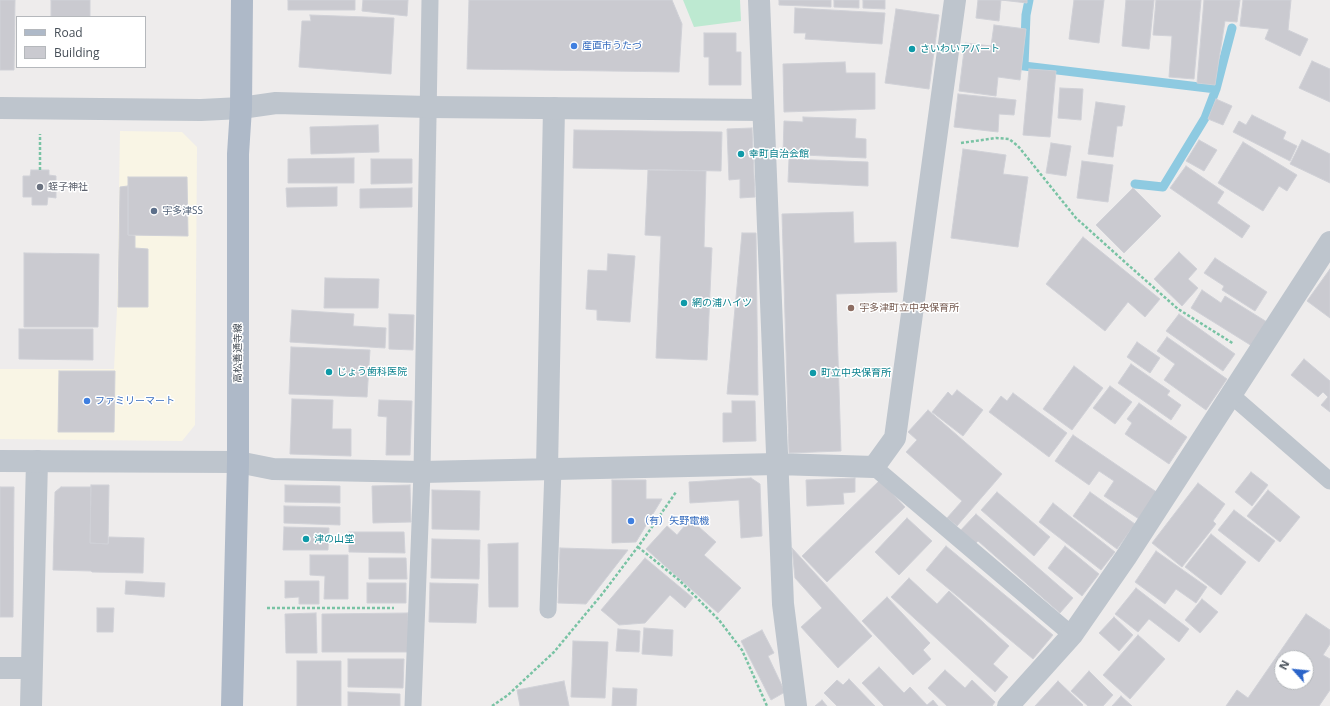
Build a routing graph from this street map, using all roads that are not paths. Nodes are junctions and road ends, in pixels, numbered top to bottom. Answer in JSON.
{"nodes":[{"id":1,"x":242,"y":0,"type":"edge"},
{"id":2,"x":430,"y":0,"type":"edge"},
{"id":3,"x":759,"y":0,"type":"edge"},
{"id":4,"x":955,"y":0,"type":"edge"},
{"id":5,"x":428,"y":107,"type":"junction"},
{"id":6,"x":0,"y":108,"type":"edge"},
{"id":7,"x":241,"y":108,"type":"junction"},
{"id":8,"x":554,"y":108,"type":"junction"},
{"id":9,"x":763,"y":110,"type":"junction"},
{"id":10,"x":1330,"y":242,"type":"edge"},
{"id":11,"x":1231,"y":395,"type":"junction"},
{"id":12,"x":0,"y":461,"type":"edge"},
{"id":13,"x":37,"y":461,"type":"junction"},
{"id":14,"x":238,"y":462,"type":"junction"},
{"id":15,"x":776,"y":464,"type":"junction"},
{"id":16,"x":874,"y":467,"type":"junction"},
{"id":17,"x":550,"y":469,"type":"junction"},
{"id":18,"x":422,"y":472,"type":"junction"},
{"id":19,"x":1330,"y":481,"type":"edge"},
{"id":20,"x":548,"y":610,"type":"dead end"},
{"id":21,"x":1072,"y":635,"type":"junction"},
{"id":22,"x":0,"y":668,"type":"edge"},
{"id":23,"x":32,"y":668,"type":"junction"},
{"id":24,"x":31,"y":706,"type":"edge"},
{"id":25,"x":232,"y":706,"type":"edge"},
{"id":26,"x":413,"y":706,"type":"edge"},
{"id":27,"x":796,"y":706,"type":"edge"},
{"id":28,"x":1008,"y":706,"type":"edge"}],
"edges":[{"from":1,"to":7,"type":"main road","name":"高松善通寺線"},
{"from":2,"to":5,"type":"lane"},
{"from":3,"to":9,"type":"street"},
{"from":4,"to":16,"type":"street"},
{"from":5,"to":7,"type":"street"},
{"from":5,"to":8,"type":"street"},
{"from":5,"to":18,"type":"lane"},
{"from":6,"to":7,"type":"street"},
{"from":7,"to":14,"type":"main road","name":"高松善通寺線"},
{"from":8,"to":9,"type":"street"},
{"from":8,"to":17,"type":"street"},
{"from":9,"to":15,"type":"street"},
{"from":10,"to":11,"type":"street"},
{"from":11,"to":19,"type":"lane"},
{"from":11,"to":21,"type":"street"},
{"from":12,"to":13,"type":"street"},
{"from":13,"to":14,"type":"street"},
{"from":13,"to":23,"type":"street"},
{"from":14,"to":18,"type":"street"},
{"from":14,"to":25,"type":"main road","name":"高松善通寺線"},
{"from":15,"to":16,"type":"street"},
{"from":15,"to":17,"type":"street"},
{"from":15,"to":27,"type":"street"},
{"from":16,"to":21,"type":"lane"},
{"from":17,"to":18,"type":"street"},
{"from":17,"to":20,"type":"lane"},
{"from":18,"to":26,"type":"lane"},
{"from":21,"to":28,"type":"street"},
{"from":22,"to":23,"type":"street"},
{"from":23,"to":24,"type":"street"}]}
